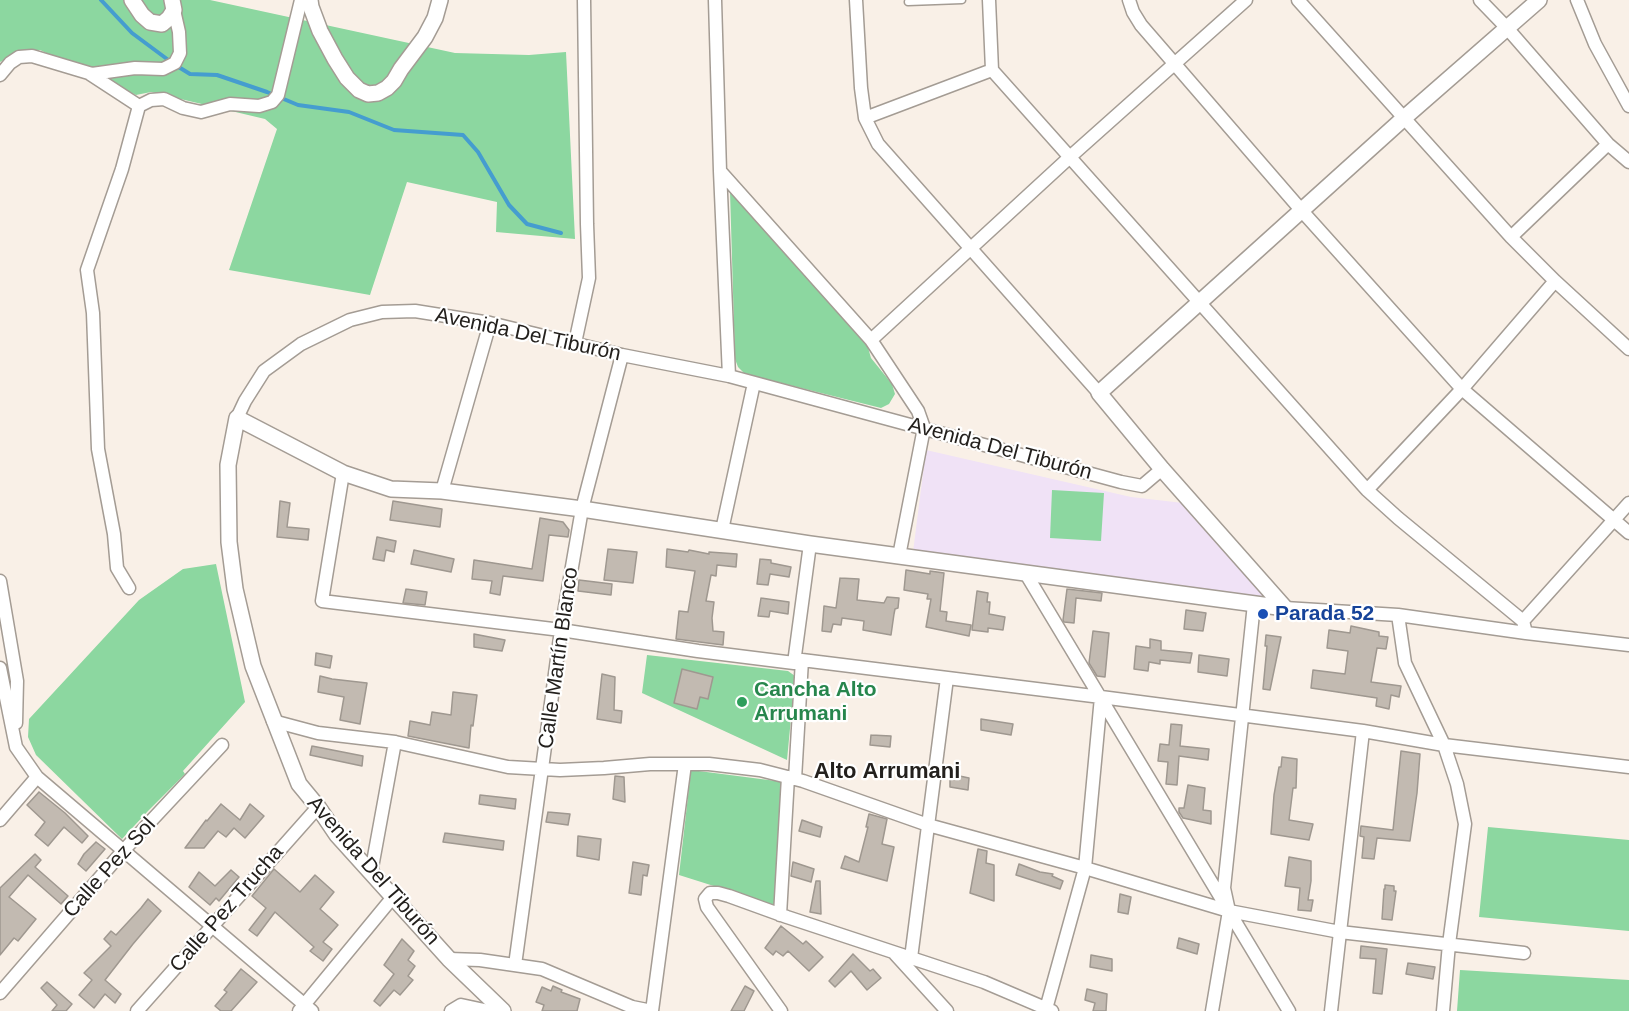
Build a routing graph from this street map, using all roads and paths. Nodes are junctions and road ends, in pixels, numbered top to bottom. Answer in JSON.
{"nodes":[{"id":1,"x":132,"y":0,"type":"edge"},
{"id":2,"x":301,"y":0,"type":"edge"},
{"id":3,"x":310,"y":0,"type":"edge"},
{"id":4,"x":440,"y":0,"type":"edge"},
{"id":5,"x":584,"y":0,"type":"edge"},
{"id":6,"x":715,"y":0,"type":"edge"},
{"id":7,"x":856,"y":0,"type":"edge"},
{"id":8,"x":962,"y":0,"type":"edge"},
{"id":9,"x":989,"y":0,"type":"edge"},
{"id":10,"x":1129,"y":0,"type":"edge"},
{"id":11,"x":1246,"y":0,"type":"edge"},
{"id":12,"x":1298,"y":0,"type":"edge"},
{"id":13,"x":1480,"y":0,"type":"edge"},
{"id":14,"x":1539,"y":0,"type":"edge"},
{"id":15,"x":1577,"y":0,"type":"edge"},
{"id":16,"x":908,"y":2,"type":"dead end"},
{"id":17,"x":173,"y":5,"type":"edge"},
{"id":18,"x":1507,"y":28,"type":"junction"},
{"id":19,"x":1175,"y":64,"type":"junction"},
{"id":20,"x":992,"y":70,"type":"junction"},
{"id":21,"x":90,"y":74,"type":"junction"},
{"id":22,"x":0,"y":75,"type":"edge"},
{"id":23,"x":139,"y":106,"type":"junction"},
{"id":24,"x":1629,"y":106,"type":"edge"},
{"id":25,"x":865,"y":118,"type":"junction"},
{"id":26,"x":1404,"y":118,"type":"junction"},
{"id":27,"x":1608,"y":144,"type":"junction"},
{"id":28,"x":1071,"y":156,"type":"junction"},
{"id":29,"x":1629,"y":162,"type":"edge"},
{"id":30,"x":720,"y":171,"type":"junction"},
{"id":31,"x":1302,"y":211,"type":"junction"},
{"id":32,"x":1510,"y":237,"type":"junction"},
{"id":33,"x":971,"y":248,"type":"junction"},
{"id":34,"x":1555,"y":281,"type":"junction"},
{"id":35,"x":1200,"y":303,"type":"junction"},
{"id":36,"x":490,"y":323,"type":"junction"},
{"id":37,"x":871,"y":340,"type":"junction"},
{"id":38,"x":575,"y":343,"type":"junction"},
{"id":39,"x":1629,"y":349,"type":"edge"},
{"id":40,"x":622,"y":355,"type":"junction"},
{"id":41,"x":729,"y":376,"type":"junction"},
{"id":42,"x":754,"y":383,"type":"junction"},
{"id":43,"x":1462,"y":389,"type":"junction"},
{"id":44,"x":1099,"y":393,"type":"junction"},
{"id":45,"x":237,"y":418,"type":"junction"},
{"id":46,"x":924,"y":428,"type":"junction"},
{"id":47,"x":1162,"y":469,"type":"junction"},
{"id":48,"x":343,"y":473,"type":"junction"},
{"id":49,"x":1367,"y":490,"type":"junction"},
{"id":50,"x":442,"y":491,"type":"junction"},
{"id":51,"x":1629,"y":503,"type":"edge"},
{"id":52,"x":582,"y":509,"type":"junction"},
{"id":53,"x":1614,"y":520,"type":"junction"},
{"id":54,"x":722,"y":530,"type":"junction"},
{"id":55,"x":1629,"y":533,"type":"edge"},
{"id":56,"x":810,"y":544,"type":"junction"},
{"id":57,"x":899,"y":556,"type":"junction"},
{"id":58,"x":1026,"y":574,"type":"junction"},
{"id":59,"x":0,"y":581,"type":"edge"},
{"id":60,"x":129,"y":588,"type":"dead end"},
{"id":61,"x":1254,"y":604,"type":"junction"},
{"id":62,"x":1285,"y":608,"type":"junction"},
{"id":63,"x":1398,"y":615,"type":"junction"},
{"id":64,"x":1525,"y":627,"type":"junction"},
{"id":65,"x":561,"y":630,"type":"junction"},
{"id":66,"x":1629,"y":645,"type":"edge"},
{"id":67,"x":798,"y":661,"type":"junction"},
{"id":68,"x":0,"y":668,"type":"edge"},
{"id":69,"x":947,"y":678,"type":"junction"},
{"id":70,"x":1101,"y":697,"type":"junction"},
{"id":71,"x":1242,"y":716,"type":"junction"},
{"id":72,"x":273,"y":721,"type":"junction"},
{"id":73,"x":1363,"y":731,"type":"junction"},
{"id":74,"x":395,"y":742,"type":"junction"},
{"id":75,"x":16,"y":745,"type":"junction"},
{"id":76,"x":222,"y":745,"type":"dead end"},
{"id":77,"x":1444,"y":745,"type":"junction"},
{"id":78,"x":685,"y":764,"type":"junction"},
{"id":79,"x":1629,"y":767,"type":"edge"},
{"id":80,"x":543,"y":769,"type":"junction"},
{"id":81,"x":37,"y":777,"type":"junction"},
{"id":82,"x":791,"y":778,"type":"junction"},
{"id":83,"x":318,"y":807,"type":"junction"},
{"id":84,"x":0,"y":820,"type":"edge"},
{"id":85,"x":928,"y":825,"type":"junction"},
{"id":86,"x":123,"y":851,"type":"junction"},
{"id":87,"x":1085,"y":868,"type":"junction"},
{"id":88,"x":371,"y":873,"type":"junction"},
{"id":89,"x":393,"y":897,"type":"junction"},
{"id":90,"x":1229,"y":911,"type":"junction"},
{"id":91,"x":780,"y":915,"type":"junction"},
{"id":92,"x":212,"y":926,"type":"junction"},
{"id":93,"x":1340,"y":932,"type":"junction"},
{"id":94,"x":1449,"y":944,"type":"junction"},
{"id":95,"x":894,"y":953,"type":"junction"},
{"id":96,"x":1524,"y":953,"type":"dead end"},
{"id":97,"x":911,"y":958,"type":"junction"},
{"id":98,"x":449,"y":959,"type":"junction"},
{"id":99,"x":515,"y":965,"type":"junction"},
{"id":100,"x":0,"y":993,"type":"edge"},
{"id":101,"x":305,"y":1009,"type":"edge"},
{"id":102,"x":634,"y":1009,"type":"edge"},
{"id":103,"x":1049,"y":1010,"type":"edge"},
{"id":104,"x":137,"y":1011,"type":"edge"},
{"id":105,"x":451,"y":1011,"type":"edge"},
{"id":106,"x":489,"y":1011,"type":"edge"},
{"id":107,"x":502,"y":1011,"type":"edge"},
{"id":108,"x":652,"y":1011,"type":"edge"},
{"id":109,"x":781,"y":1011,"type":"edge"},
{"id":110,"x":946,"y":1011,"type":"edge"},
{"id":111,"x":1212,"y":1011,"type":"edge"},
{"id":112,"x":1289,"y":1011,"type":"edge"},
{"id":113,"x":1331,"y":1011,"type":"edge"},
{"id":114,"x":1443,"y":1011,"type":"edge"}],
"edges":[{"from":1,"to":17,"type":"street"},
{"from":2,"to":23,"type":"street"},
{"from":3,"to":4,"type":"street"},
{"from":5,"to":38,"type":"street"},
{"from":6,"to":30,"type":"street"},
{"from":7,"to":25,"type":"street"},
{"from":8,"to":16,"type":"lane"},
{"from":9,"to":20,"type":"street"},
{"from":10,"to":19,"type":"street"},
{"from":11,"to":19,"type":"street"},
{"from":12,"to":26,"type":"street"},
{"from":13,"to":18,"type":"street"},
{"from":14,"to":18,"type":"street"},
{"from":15,"to":24,"type":"street"},
{"from":17,"to":21,"type":"street"},
{"from":18,"to":26,"type":"street"},
{"from":18,"to":27,"type":"street"},
{"from":19,"to":28,"type":"street"},
{"from":19,"to":31,"type":"street"},
{"from":20,"to":25,"type":"street"},
{"from":20,"to":28,"type":"street"},
{"from":21,"to":22,"type":"street"},
{"from":21,"to":23,"type":"street"},
{"from":23,"to":60,"type":"street"},
{"from":25,"to":33,"type":"street"},
{"from":26,"to":31,"type":"street"},
{"from":26,"to":32,"type":"street"},
{"from":27,"to":29,"type":"street"},
{"from":27,"to":32,"type":"street"},
{"from":28,"to":33,"type":"street"},
{"from":28,"to":35,"type":"street"},
{"from":30,"to":37,"type":"street"},
{"from":30,"to":41,"type":"street"},
{"from":31,"to":35,"type":"street"},
{"from":31,"to":43,"type":"street"},
{"from":32,"to":34,"type":"street"},
{"from":33,"to":37,"type":"street"},
{"from":33,"to":44,"type":"street"},
{"from":34,"to":39,"type":"street"},
{"from":34,"to":43,"type":"street"},
{"from":35,"to":44,"type":"street"},
{"from":35,"to":49,"type":"street"},
{"from":36,"to":38,"type":"street","name":"Avenida Del Tiburón"},
{"from":36,"to":45,"type":"street","name":"Avenida Del Tiburón"},
{"from":36,"to":50,"type":"street"},
{"from":37,"to":46,"type":"street"},
{"from":38,"to":40,"type":"street","name":"Avenida Del Tiburón"},
{"from":40,"to":41,"type":"street","name":"Avenida Del Tiburón"},
{"from":40,"to":52,"type":"street","name":"Calle Martín Blanco"},
{"from":41,"to":42,"type":"street","name":"Avenida Del Tiburón"},
{"from":42,"to":46,"type":"street","name":"Avenida Del Tiburón"},
{"from":42,"to":54,"type":"street"},
{"from":43,"to":49,"type":"street"},
{"from":43,"to":53,"type":"street"},
{"from":44,"to":47,"type":"street"},
{"from":45,"to":48,"type":"street"},
{"from":45,"to":72,"type":"street","name":"Avenida Del Tiburón"},
{"from":46,"to":47,"type":"street","name":"Avenida Del Tiburón"},
{"from":46,"to":57,"type":"street"},
{"from":47,"to":62,"type":"street"},
{"from":48,"to":50,"type":"street"},
{"from":48,"to":65,"type":"street"},
{"from":49,"to":64,"type":"street"},
{"from":50,"to":52,"type":"street"},
{"from":51,"to":53,"type":"street"},
{"from":52,"to":54,"type":"street"},
{"from":52,"to":65,"type":"street","name":"Calle Martín Blanco"},
{"from":53,"to":55,"type":"street"},
{"from":53,"to":64,"type":"street"},
{"from":54,"to":56,"type":"street"},
{"from":56,"to":57,"type":"street"},
{"from":56,"to":67,"type":"street"},
{"from":57,"to":58,"type":"street"},
{"from":58,"to":61,"type":"street"},
{"from":58,"to":70,"type":"street"},
{"from":59,"to":75,"type":"street"},
{"from":61,"to":62,"type":"street"},
{"from":61,"to":71,"type":"street"},
{"from":62,"to":63,"type":"street"},
{"from":63,"to":64,"type":"street"},
{"from":63,"to":77,"type":"street"},
{"from":64,"to":66,"type":"street"},
{"from":65,"to":67,"type":"street"},
{"from":65,"to":80,"type":"street","name":"Calle Martín Blanco"},
{"from":67,"to":69,"type":"street"},
{"from":67,"to":82,"type":"street"},
{"from":68,"to":75,"type":"street"},
{"from":69,"to":70,"type":"street"},
{"from":69,"to":85,"type":"street"},
{"from":70,"to":71,"type":"street"},
{"from":70,"to":87,"type":"street"},
{"from":70,"to":90,"type":"street"},
{"from":71,"to":73,"type":"street"},
{"from":71,"to":90,"type":"street"},
{"from":72,"to":74,"type":"street"},
{"from":72,"to":83,"type":"street","name":"Avenida Del Tiburón"},
{"from":73,"to":77,"type":"street"},
{"from":73,"to":93,"type":"street"},
{"from":74,"to":80,"type":"street"},
{"from":74,"to":88,"type":"street"},
{"from":75,"to":81,"type":"street"},
{"from":76,"to":86,"type":"street","name":"Calle Pez Sol"},
{"from":77,"to":79,"type":"street"},
{"from":77,"to":94,"type":"street"},
{"from":78,"to":80,"type":"street"},
{"from":78,"to":82,"type":"street"},
{"from":78,"to":108,"type":"street"},
{"from":80,"to":99,"type":"street","name":"Calle Martín Blanco"},
{"from":81,"to":84,"type":"street"},
{"from":81,"to":86,"type":"street"},
{"from":82,"to":85,"type":"street"},
{"from":82,"to":91,"type":"street"},
{"from":83,"to":88,"type":"street","name":"Avenida Del Tiburón"},
{"from":83,"to":92,"type":"street","name":"Calle Pez Trucha"},
{"from":85,"to":87,"type":"street"},
{"from":85,"to":97,"type":"street"},
{"from":86,"to":92,"type":"street"},
{"from":86,"to":100,"type":"street","name":"Calle Pez Sol"},
{"from":87,"to":90,"type":"street"},
{"from":87,"to":103,"type":"street"},
{"from":88,"to":89,"type":"street","name":"Avenida Del Tiburón"},
{"from":89,"to":98,"type":"street","name":"Avenida Del Tiburón"},
{"from":89,"to":101,"type":"street"},
{"from":90,"to":93,"type":"street"},
{"from":90,"to":111,"type":"street"},
{"from":90,"to":112,"type":"street"},
{"from":91,"to":95,"type":"street"},
{"from":91,"to":109,"type":"street"},
{"from":92,"to":101,"type":"street"},
{"from":92,"to":104,"type":"street","name":"Calle Pez Trucha"},
{"from":93,"to":94,"type":"street"},
{"from":93,"to":113,"type":"street"},
{"from":94,"to":96,"type":"street"},
{"from":94,"to":114,"type":"street"},
{"from":95,"to":97,"type":"street"},
{"from":95,"to":110,"type":"street"},
{"from":97,"to":103,"type":"street"},
{"from":98,"to":99,"type":"street"},
{"from":98,"to":107,"type":"street","name":"Avenida Del Tiburón"},
{"from":99,"to":102,"type":"street"},
{"from":102,"to":108,"type":"street"},
{"from":105,"to":106,"type":"street"}]}
